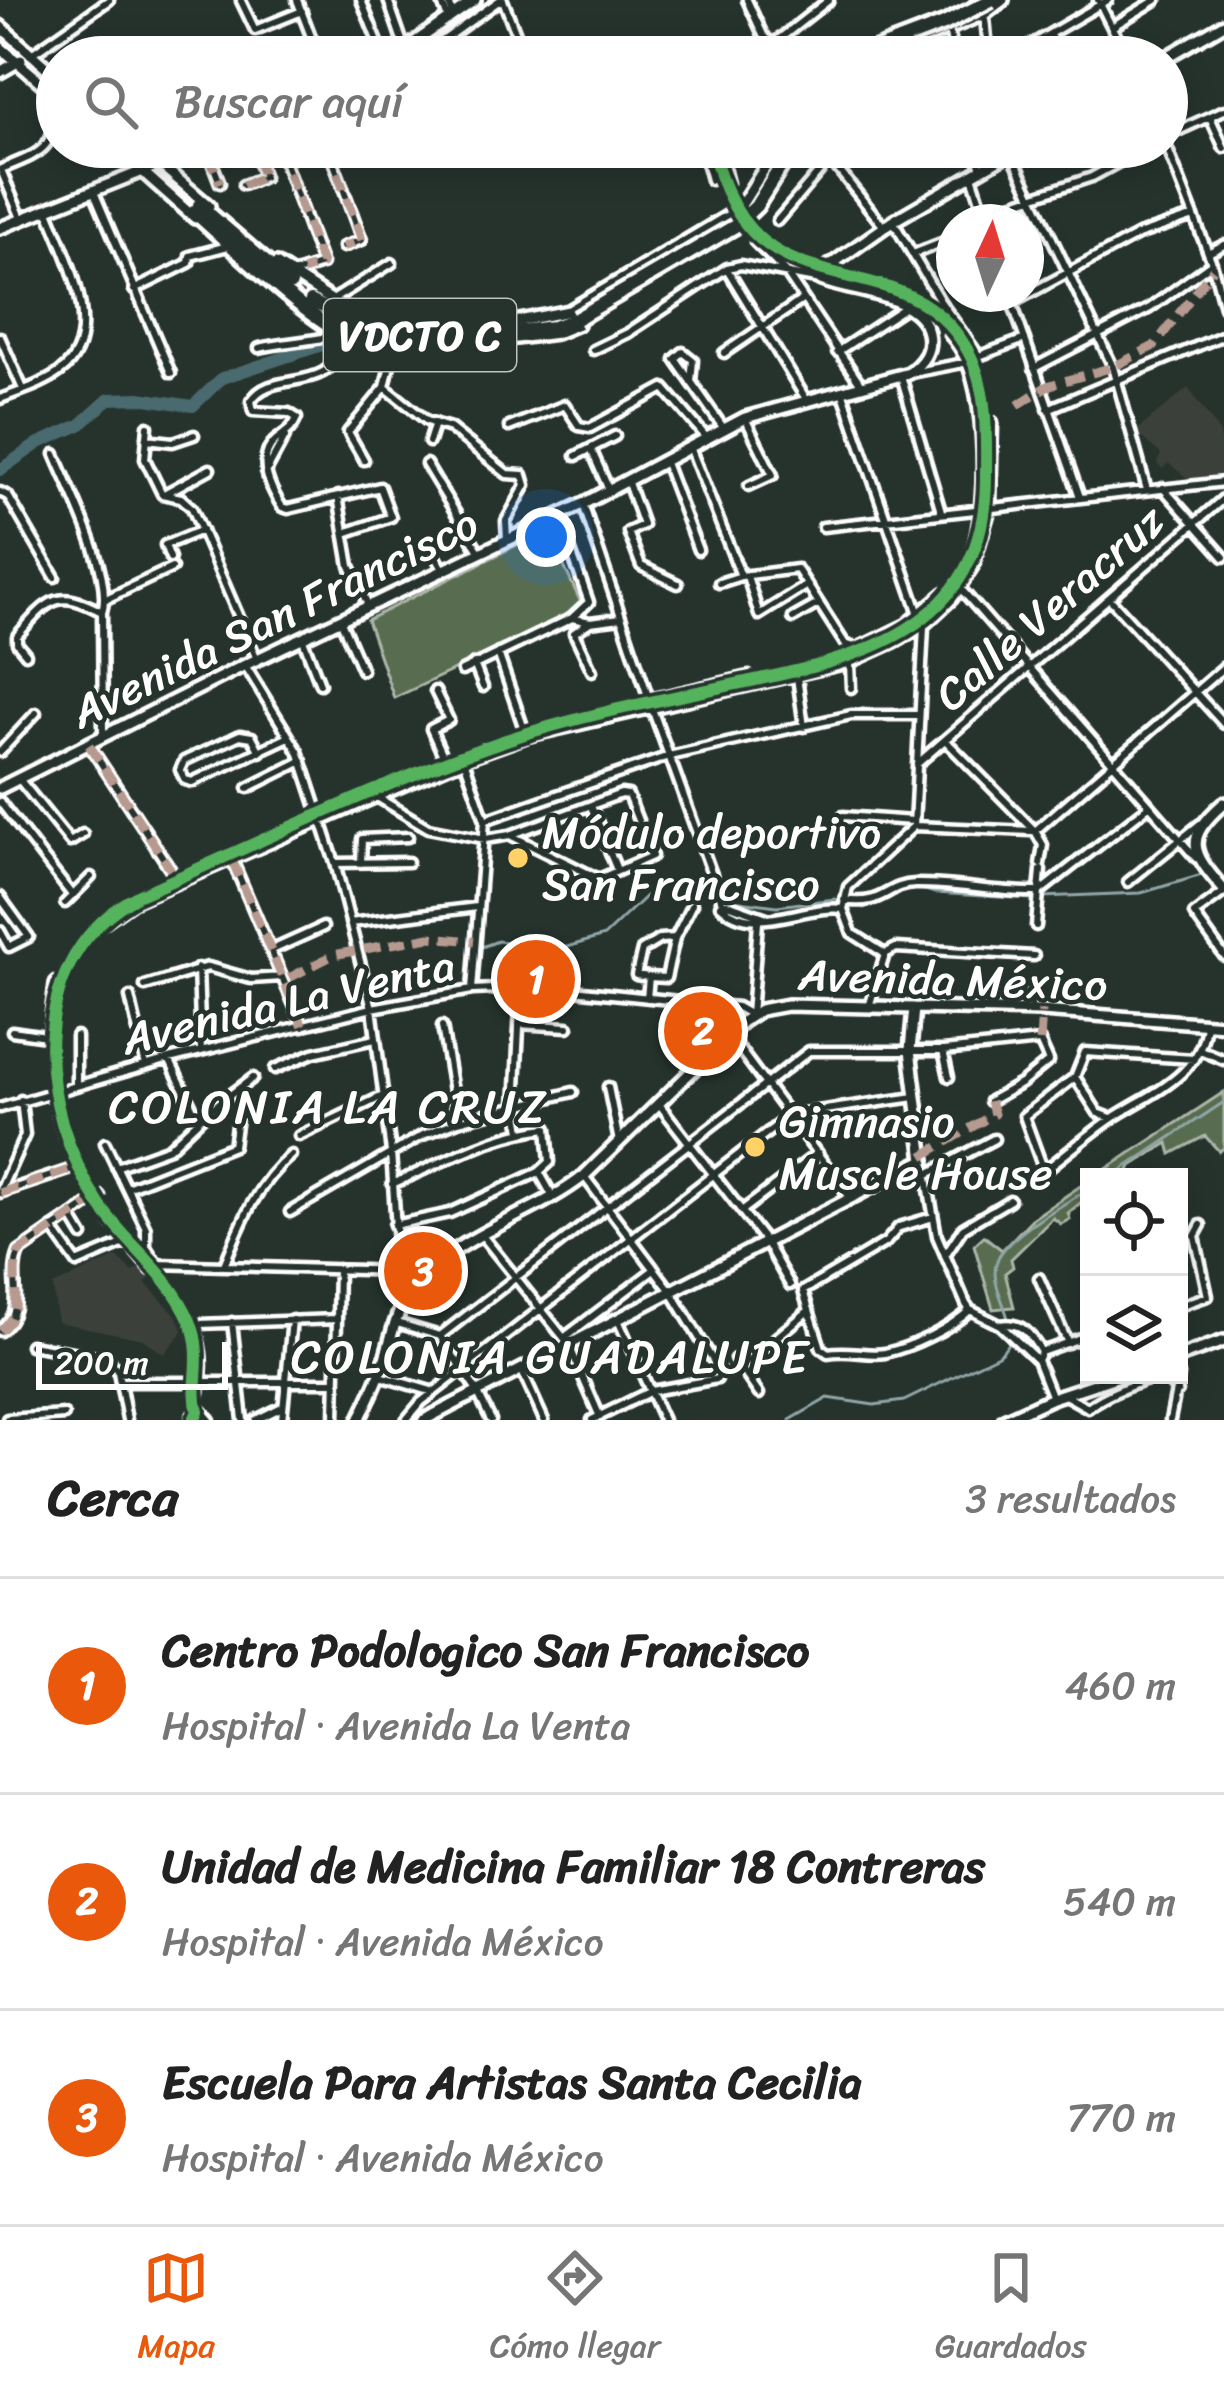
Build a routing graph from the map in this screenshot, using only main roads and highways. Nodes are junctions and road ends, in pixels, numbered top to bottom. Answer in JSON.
{"nodes":[{"id":1,"x":989,"y":2,"type":"edge"},
{"id":2,"x":911,"y":36,"type":"edge"},
{"id":3,"x":926,"y":36,"type":"edge"},
{"id":4,"x":773,"y":168,"type":"edge"},
{"id":5,"x":311,"y":302,"type":"junction"},
{"id":6,"x":330,"y":307,"type":"junction"},
{"id":7,"x":539,"y":326,"type":"junction"},
{"id":8,"x":419,"y":328,"type":"road end"},
{"id":9,"x":438,"y":329,"type":"road end"},
{"id":10,"x":340,"y":336,"type":"junction"},
{"id":11,"x":450,"y":346,"type":"road end"},
{"id":12,"x":374,"y":351,"type":"road end"}],
"edges":[{"from":1,"to":2,"type":"highway","bridge":true},
{"from":1,"to":3,"type":"highway","bridge":true},
{"from":4,"to":7,"type":"highway","number":"VDCTO C","bridge":true},
{"from":5,"to":6,"type":"highway"},
{"from":5,"to":7,"type":"highway","number":"VDCTO C"},
{"from":5,"to":10,"type":"highway","number":"VDCTO C"},
{"from":6,"to":8,"type":"highway"},
{"from":6,"to":9,"type":"highway"},
{"from":7,"to":10,"type":"highway","number":"VDCTO C"},
{"from":7,"to":11,"type":"highway"},
{"from":10,"to":12,"type":"highway"}]}
